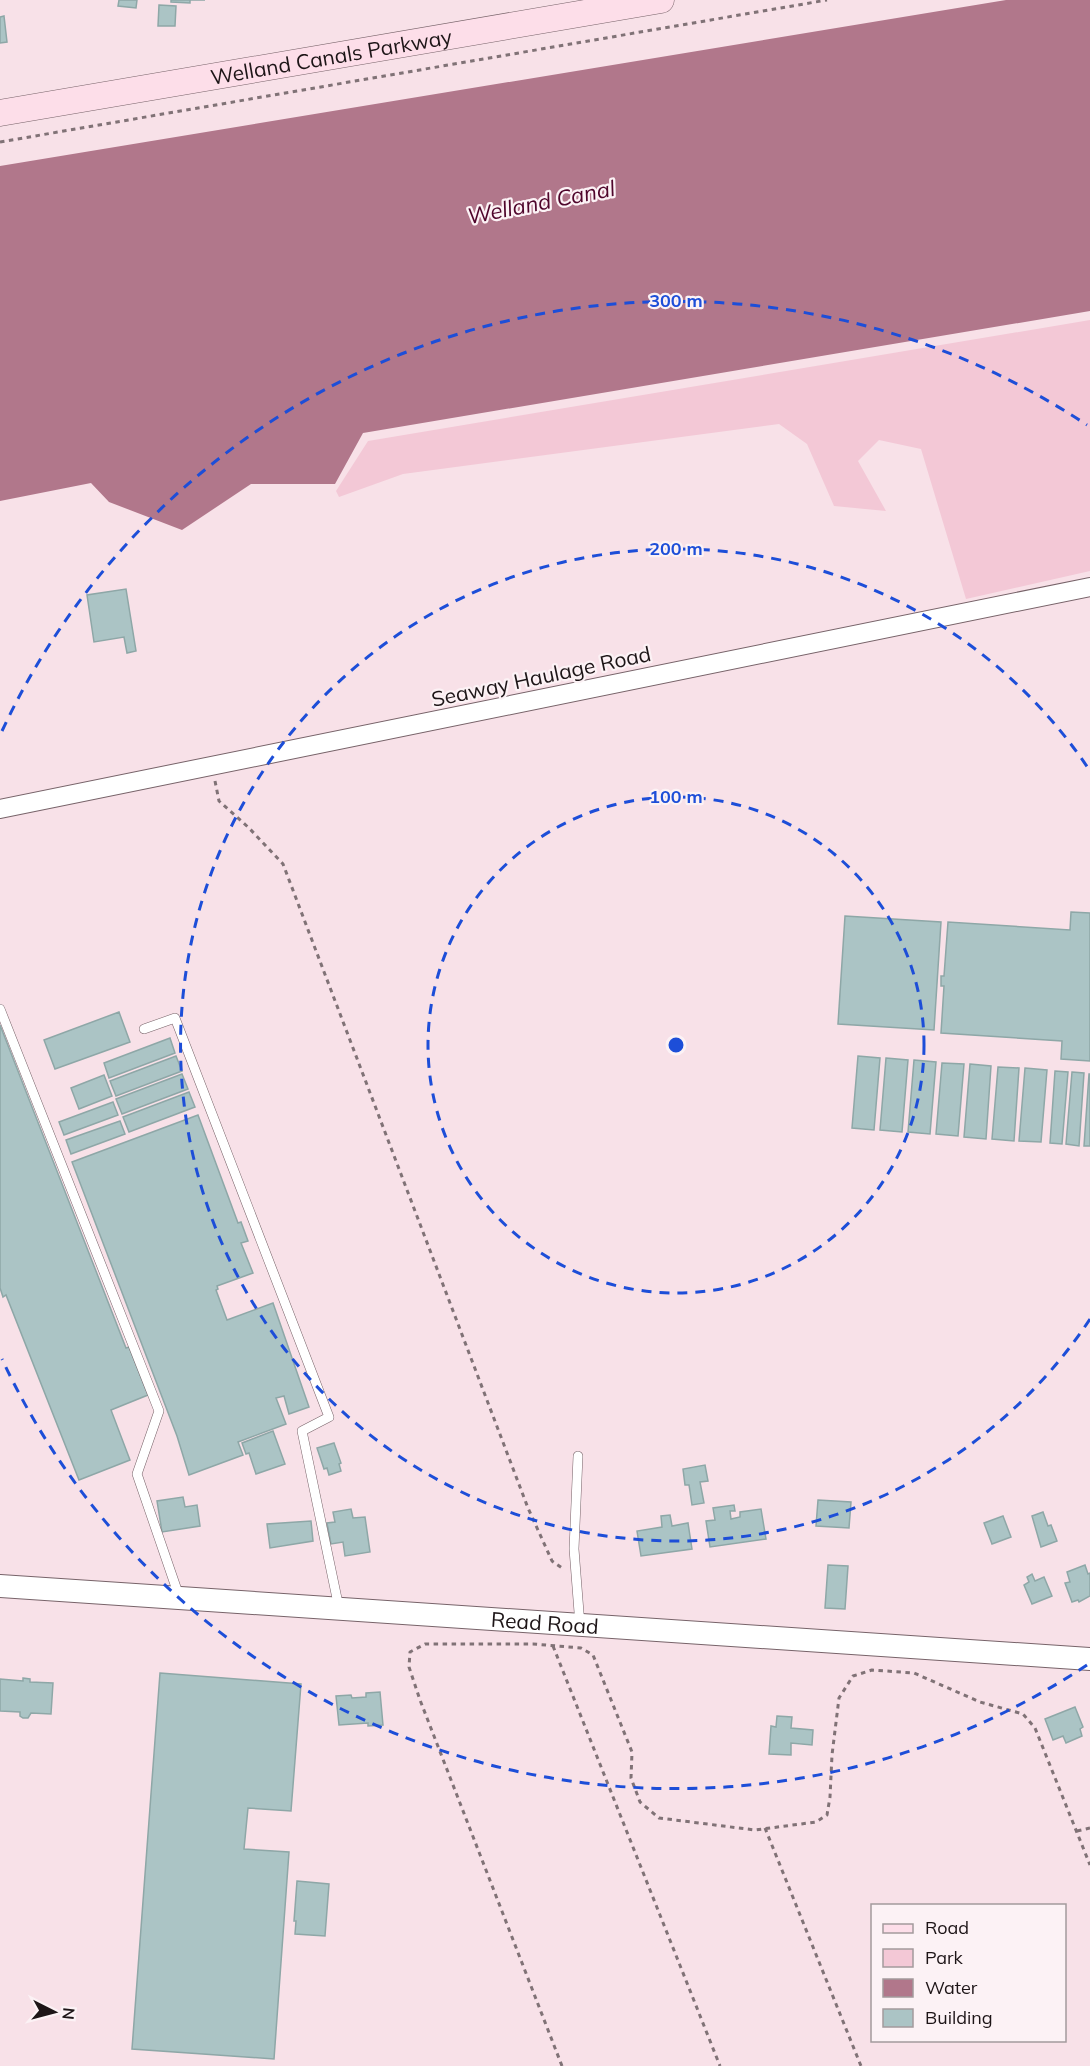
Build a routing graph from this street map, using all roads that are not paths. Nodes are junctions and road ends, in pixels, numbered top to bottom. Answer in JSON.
{"nodes":[{"id":1,"x":662,"y":0,"type":"edge"},
{"id":2,"x":0,"y":113,"type":"edge"},
{"id":3,"x":1090,"y":587,"type":"edge"},
{"id":4,"x":0,"y":809,"type":"edge"},
{"id":5,"x":0,"y":1009,"type":"edge"},
{"id":6,"x":144,"y":1029,"type":"dead end"},
{"id":7,"x":578,"y":1456,"type":"dead end"},
{"id":8,"x":0,"y":1586,"type":"edge"},
{"id":9,"x":179,"y":1597,"type":"junction"},
{"id":10,"x":339,"y":1608,"type":"junction"},
{"id":11,"x":580,"y":1625,"type":"junction"},
{"id":12,"x":1090,"y":1659,"type":"edge"}],
"edges":[{"from":1,"to":2,"type":"main road","name":"Welland Canals Parkway"},
{"from":3,"to":4,"type":"street","name":"Seaway Haulage Road"},
{"from":5,"to":9,"type":"lane"},
{"from":6,"to":10,"type":"lane"},
{"from":7,"to":11,"type":"lane"},
{"from":8,"to":9,"type":"street","name":"Read Road"},
{"from":9,"to":10,"type":"street","name":"Read Road"},
{"from":10,"to":11,"type":"street","name":"Read Road"},
{"from":11,"to":12,"type":"street","name":"Read Road"}]}
